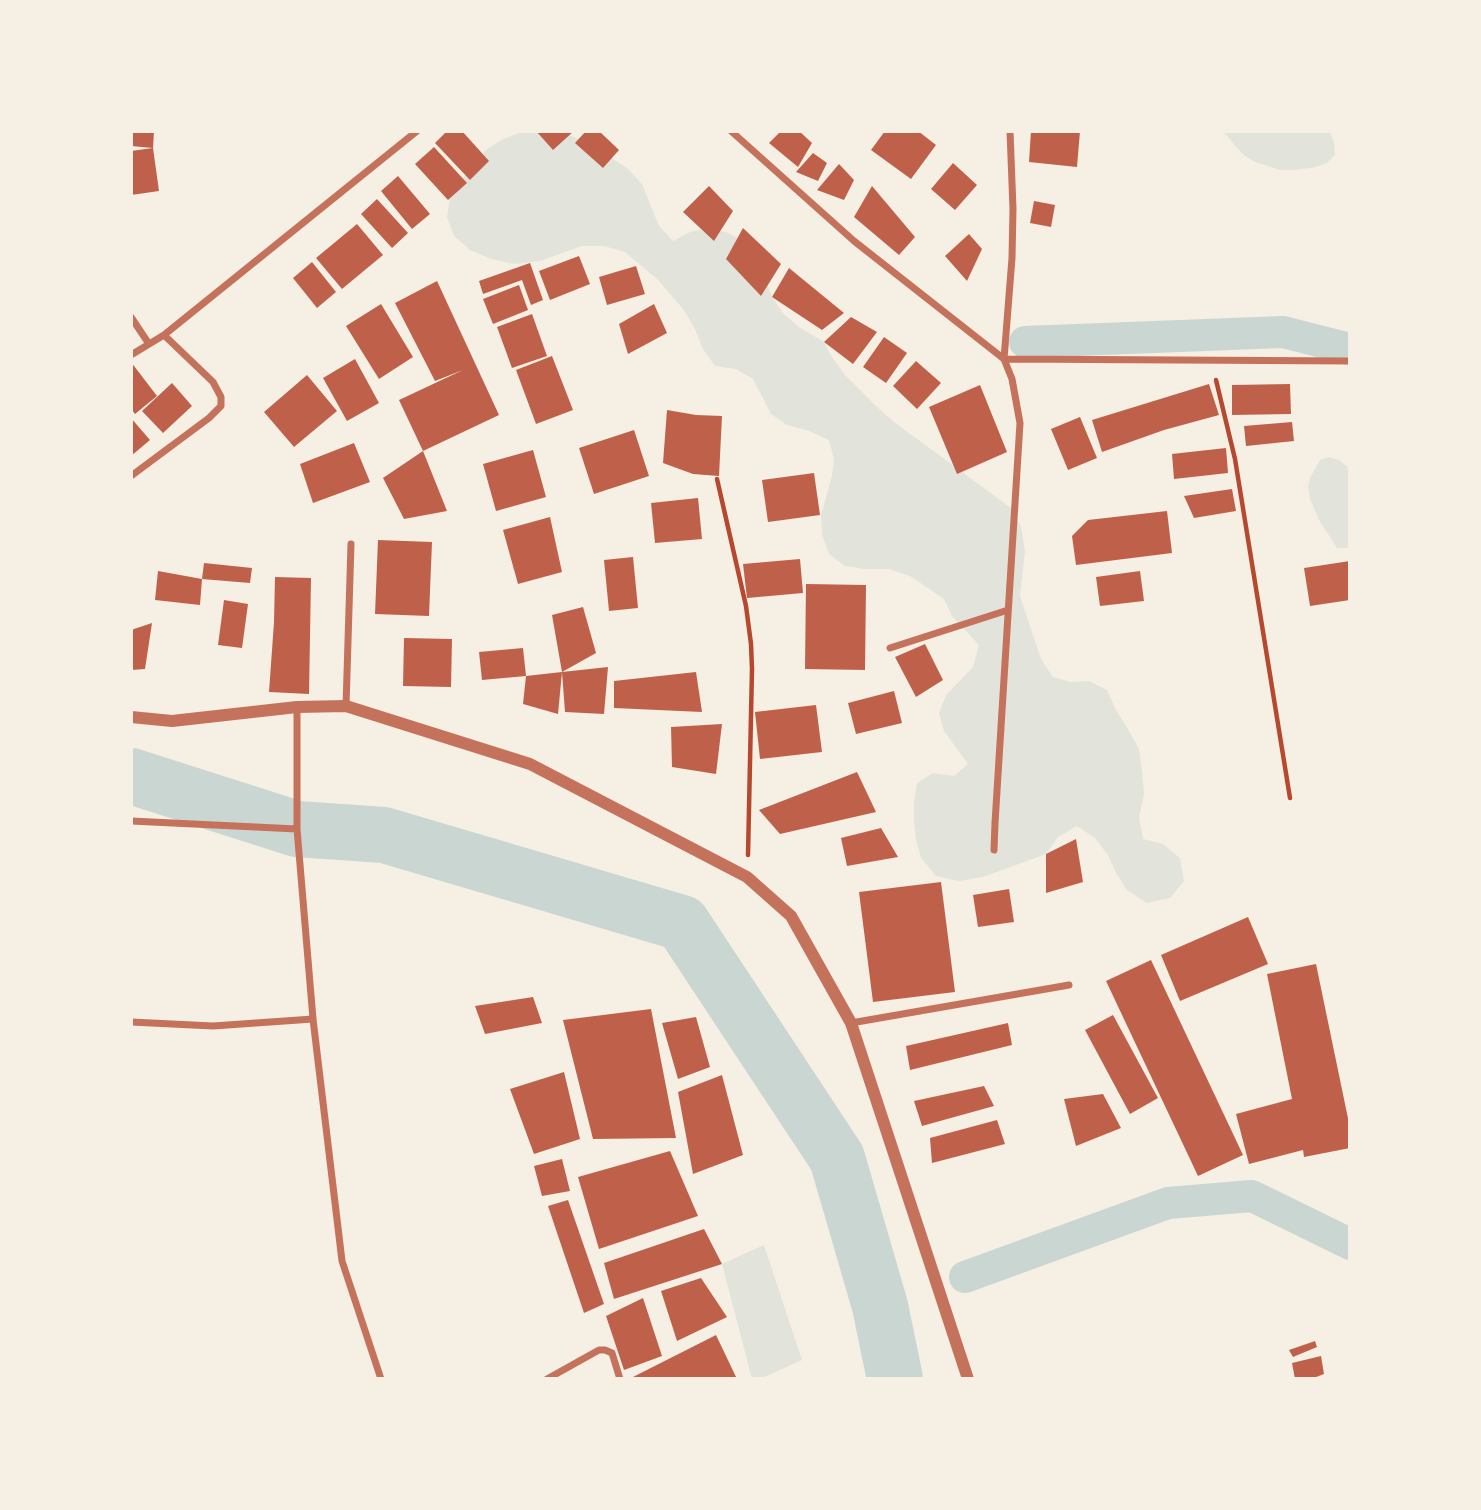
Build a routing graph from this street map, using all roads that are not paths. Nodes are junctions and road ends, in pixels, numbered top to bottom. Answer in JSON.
{"nodes":[{"id":1,"x":417,"y":131,"type":"edge"},
{"id":2,"x":731,"y":131,"type":"edge"},
{"id":3,"x":1008,"y":133,"type":"edge"},
{"id":4,"x":131,"y":317,"type":"edge"},
{"id":5,"x":164,"y":335,"type":"junction"},
{"id":6,"x":149,"y":344,"type":"junction"},
{"id":7,"x":131,"y":355,"type":"edge"},
{"id":8,"x":1004,"y":359,"type":"junction"},
{"id":9,"x":1350,"y":361,"type":"edge"},
{"id":10,"x":131,"y":476,"type":"edge"},
{"id":11,"x":351,"y":544,"type":"dead end"},
{"id":12,"x":1008,"y":610,"type":"junction"},
{"id":13,"x":890,"y":648,"type":"dead end"},
{"id":14,"x":346,"y":706,"type":"junction"},
{"id":15,"x":297,"y":707,"type":"junction"},
{"id":16,"x":131,"y":717,"type":"edge"},
{"id":17,"x":131,"y":821,"type":"edge"},
{"id":18,"x":297,"y":829,"type":"junction"},
{"id":19,"x":994,"y":850,"type":"dead end"},
{"id":20,"x":1069,"y":985,"type":"dead end"},
{"id":21,"x":313,"y":1019,"type":"junction"},
{"id":22,"x":131,"y":1022,"type":"edge"},
{"id":23,"x":851,"y":1023,"type":"junction"},
{"id":24,"x":381,"y":1379,"type":"edge"},
{"id":25,"x":547,"y":1379,"type":"edge"},
{"id":26,"x":620,"y":1379,"type":"edge"},
{"id":27,"x":968,"y":1379,"type":"edge"}],
"edges":[{"from":1,"to":5,"type":"street"},
{"from":2,"to":8,"type":"street"},
{"from":3,"to":8,"type":"street"},
{"from":4,"to":6,"type":"street"},
{"from":5,"to":6,"type":"street"},
{"from":5,"to":10,"type":"street"},
{"from":6,"to":7,"type":"street"},
{"from":8,"to":9,"type":"street"},
{"from":8,"to":12,"type":"street"},
{"from":11,"to":14,"type":"street"},
{"from":12,"to":13,"type":"street"},
{"from":12,"to":19,"type":"street"},
{"from":14,"to":15,"type":"street"},
{"from":14,"to":23,"type":"street"},
{"from":15,"to":16,"type":"street"},
{"from":15,"to":18,"type":"street"},
{"from":17,"to":18,"type":"street"},
{"from":18,"to":21,"type":"street"},
{"from":20,"to":23,"type":"street"},
{"from":21,"to":22,"type":"street"},
{"from":21,"to":24,"type":"street"},
{"from":23,"to":27,"type":"street"},
{"from":25,"to":26,"type":"street"}]}
